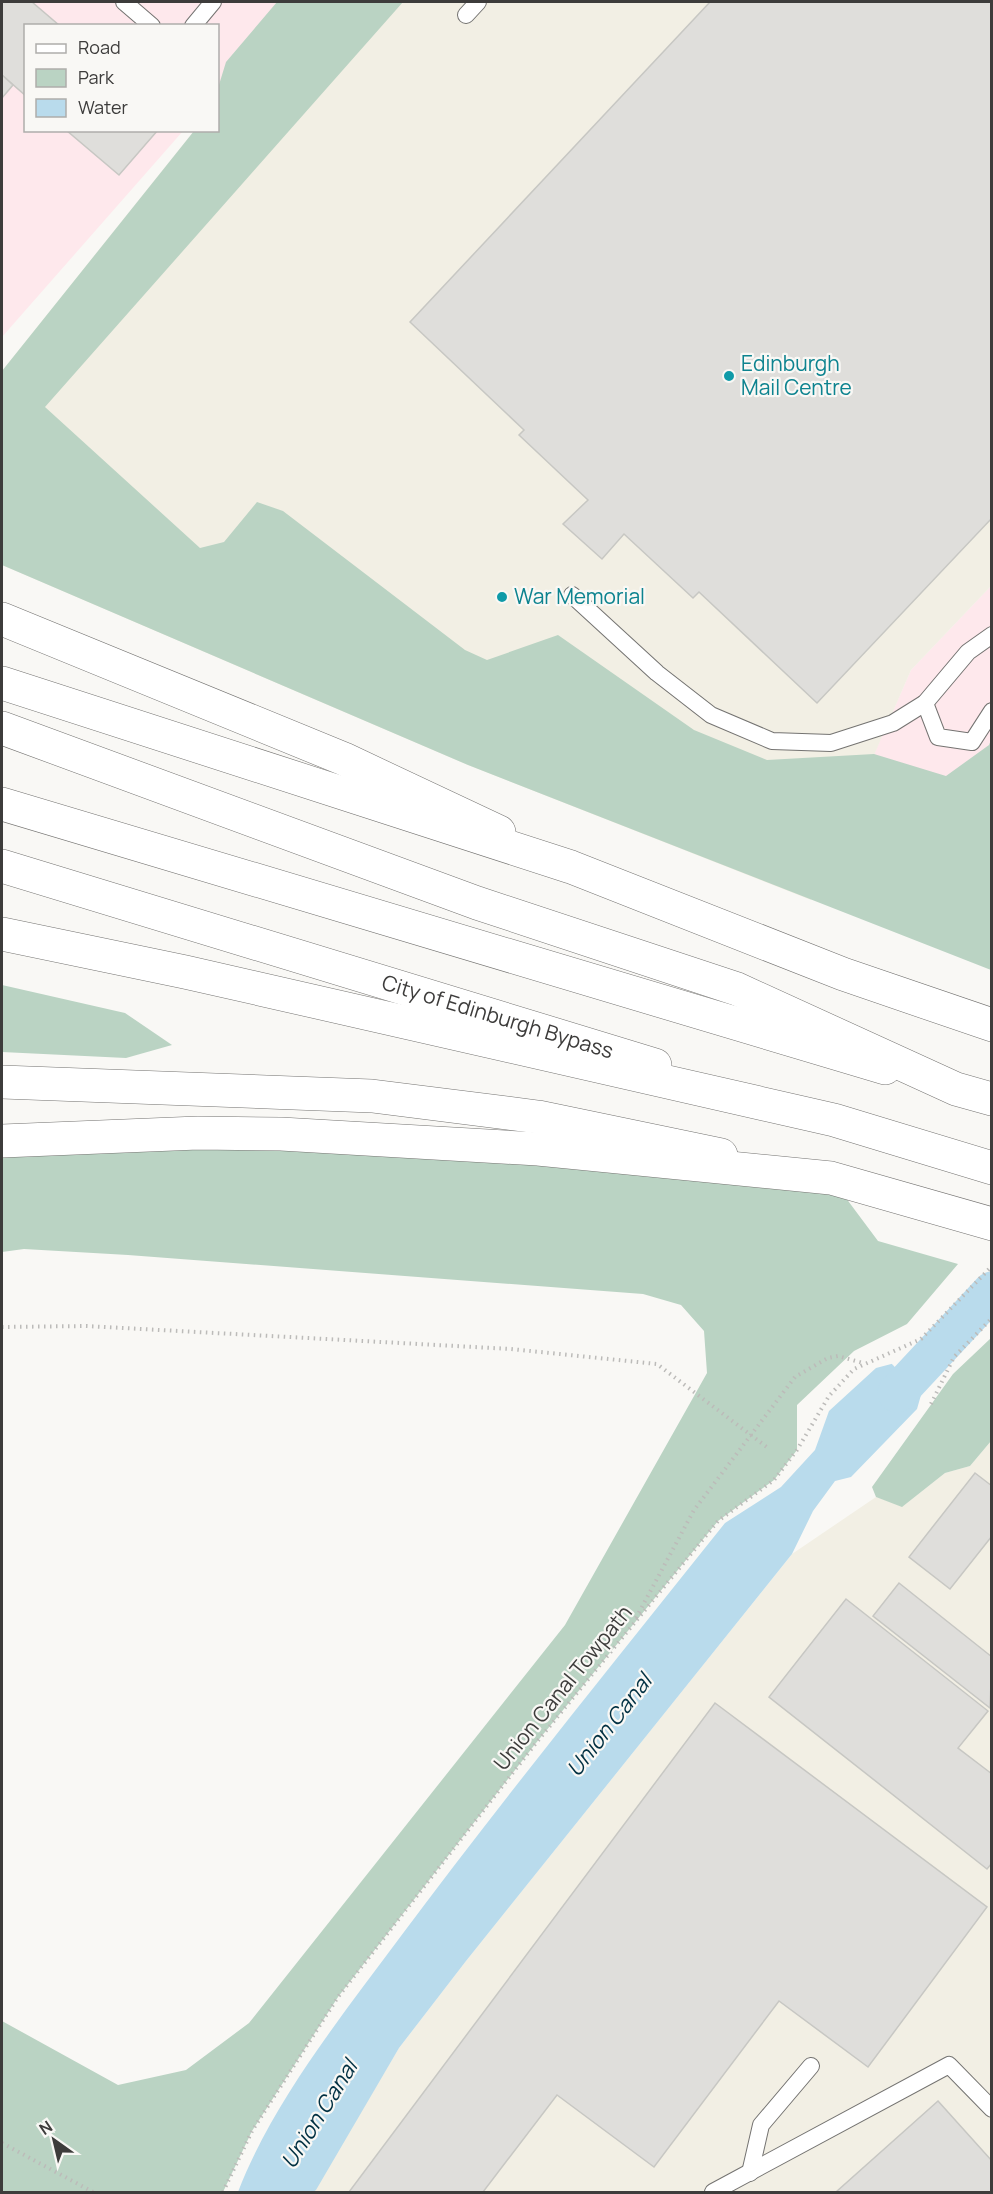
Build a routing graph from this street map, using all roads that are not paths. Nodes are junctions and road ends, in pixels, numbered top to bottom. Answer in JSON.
{"nodes":[{"id":1,"x":124,"y":2,"type":"edge"},
{"id":2,"x":213,"y":2,"type":"edge"},
{"id":3,"x":478,"y":2,"type":"edge"},
{"id":4,"x":466,"y":15,"type":"dead end"},
{"id":5,"x":150,"y":24,"type":"edge"},
{"id":6,"x":195,"y":24,"type":"edge"},
{"id":7,"x":572,"y":595,"type":"dead end"},
{"id":8,"x":2,"y":619,"type":"edge"},
{"id":9,"x":992,"y":635,"type":"edge"},
{"id":10,"x":2,"y":683,"type":"edge"},
{"id":11,"x":925,"y":703,"type":"junction"},
{"id":12,"x":992,"y":711,"type":"edge"},
{"id":13,"x":2,"y":728,"type":"edge"},
{"id":14,"x":2,"y":804,"type":"edge"},
{"id":15,"x":2,"y":866,"type":"edge"},
{"id":16,"x":572,"y":867,"type":"junction"},
{"id":17,"x":2,"y":933,"type":"edge"},
{"id":18,"x":992,"y":1025,"type":"edge"},
{"id":19,"x":2,"y":1082,"type":"edge"},
{"id":20,"x":956,"y":1089,"type":"junction"},
{"id":21,"x":992,"y":1099,"type":"edge"},
{"id":22,"x":834,"y":1120,"type":"junction"},
{"id":23,"x":2,"y":1141,"type":"edge"},
{"id":24,"x":992,"y":1168,"type":"edge"},
{"id":25,"x":831,"y":1178,"type":"junction"},
{"id":26,"x":992,"y":1224,"type":"edge"},
{"id":27,"x":811,"y":2066,"type":"dead end"},
{"id":28,"x":992,"y":2109,"type":"edge"},
{"id":29,"x":750,"y":2173,"type":"junction"},
{"id":30,"x":713,"y":2193,"type":"edge"}],
"edges":[{"from":1,"to":5,"type":"lane"},
{"from":2,"to":6,"type":"lane"},
{"from":3,"to":4,"type":"lane"},
{"from":7,"to":11,"type":"lane"},
{"from":8,"to":16,"type":"main road"},
{"from":9,"to":11,"type":"lane"},
{"from":10,"to":16,"type":"main road"},
{"from":11,"to":12,"type":"lane"},
{"from":13,"to":20,"type":"main road"},
{"from":14,"to":20,"type":"main road"},
{"from":15,"to":22,"type":"main road","name":"City of Edinburgh Bypass"},
{"from":16,"to":18,"type":"main road"},
{"from":17,"to":22,"type":"main road"},
{"from":19,"to":25,"type":"main road"},
{"from":20,"to":21,"type":"main road"},
{"from":22,"to":24,"type":"main road","name":"City of Edinburgh Bypass"},
{"from":23,"to":25,"type":"main road"},
{"from":25,"to":26,"type":"main road"},
{"from":27,"to":29,"type":"lane"},
{"from":28,"to":29,"type":"lane"},
{"from":29,"to":30,"type":"lane"}]}
